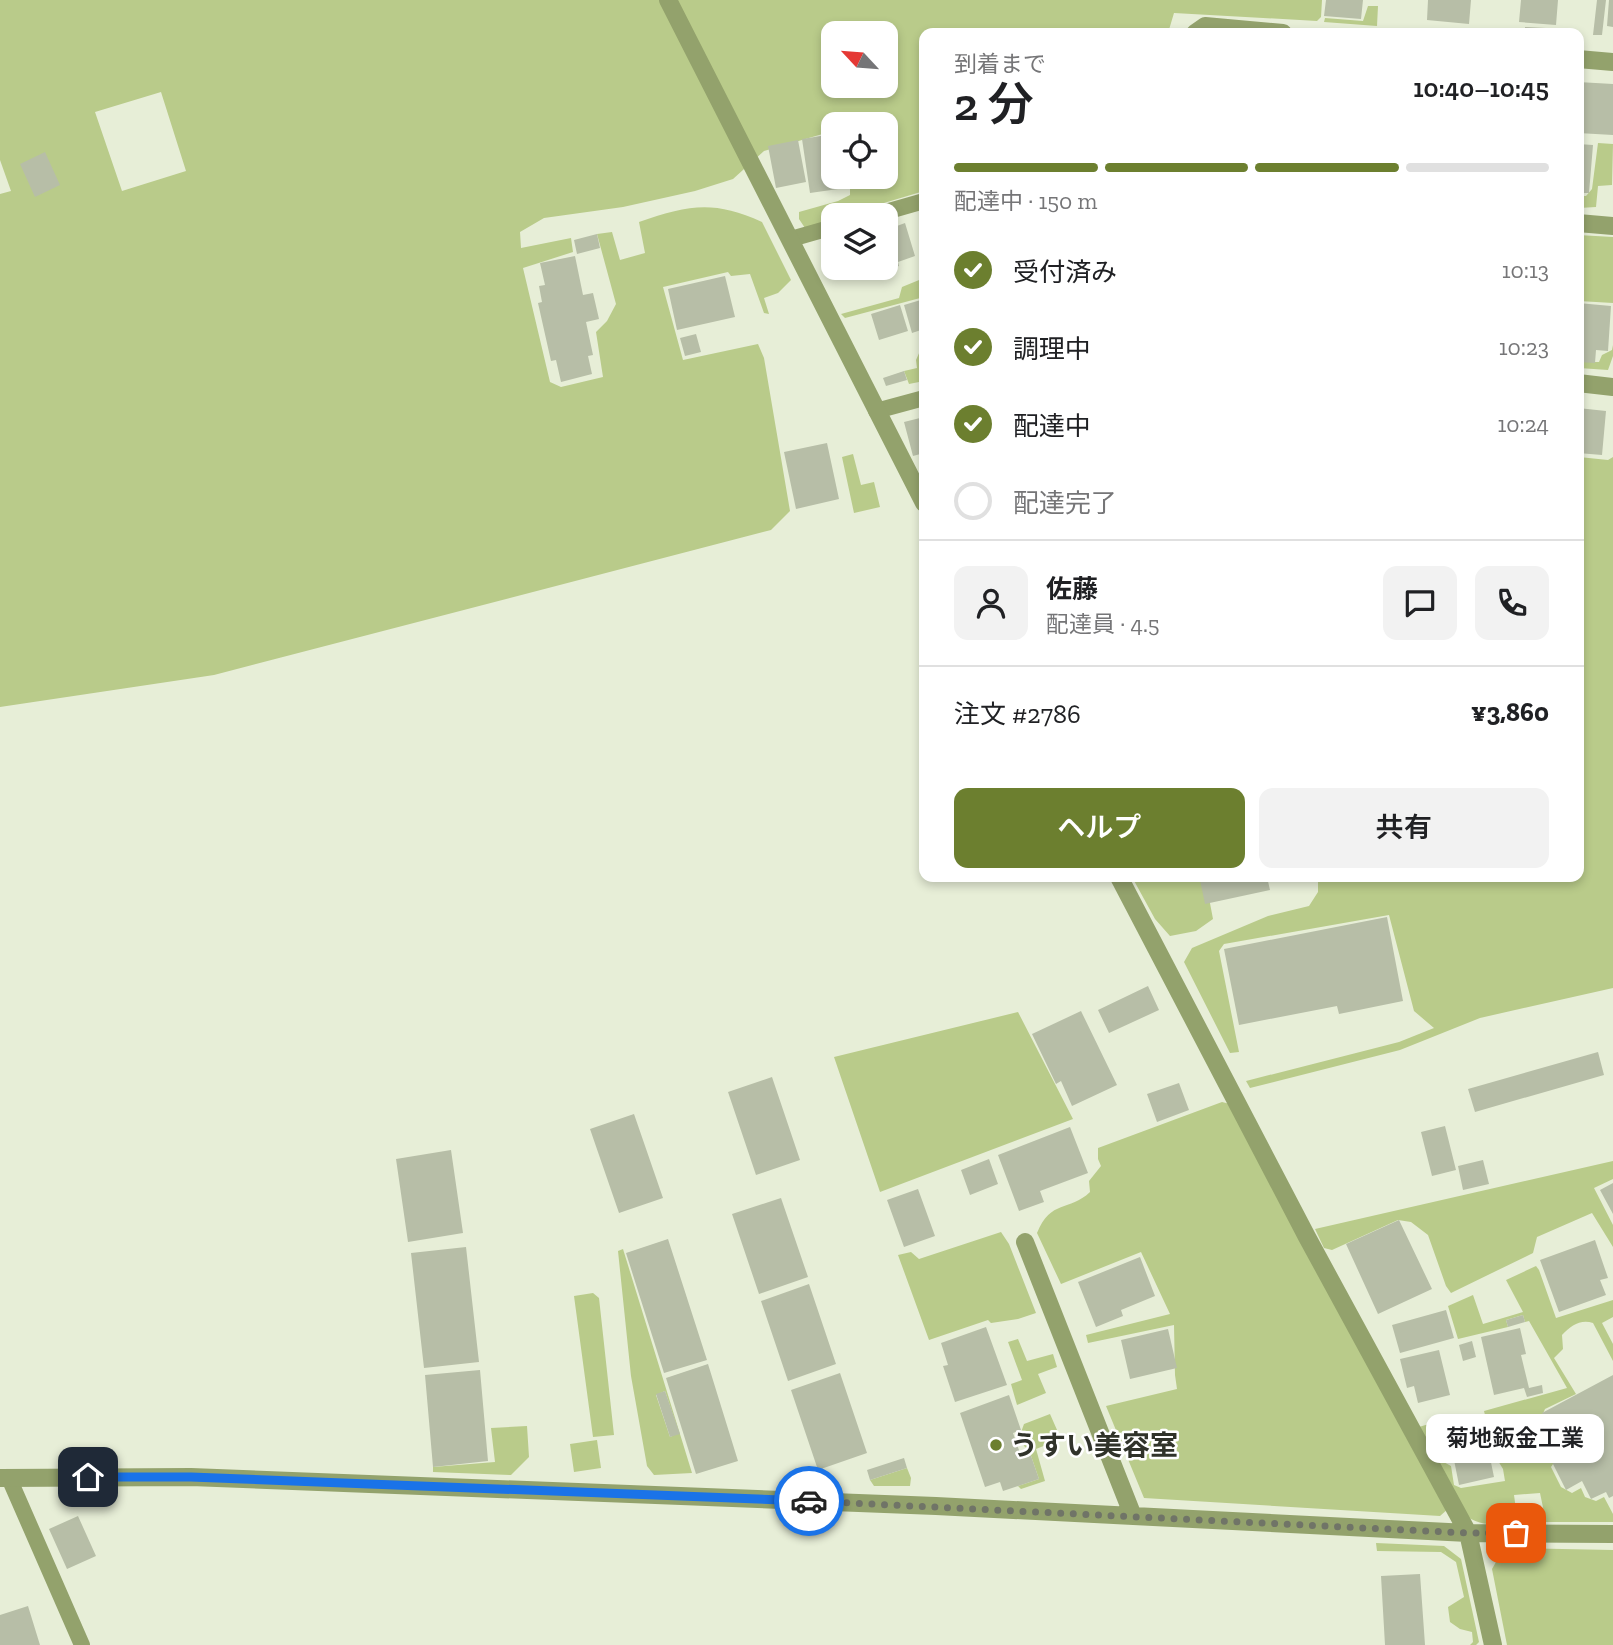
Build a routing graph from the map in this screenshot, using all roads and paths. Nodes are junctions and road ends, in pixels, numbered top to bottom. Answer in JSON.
{"nodes":[{"id":1,"x":668,"y":0,"type":"edge"},
{"id":2,"x":1202,"y":28,"type":"edge"},
{"id":3,"x":1227,"y":28,"type":"edge"},
{"id":4,"x":1584,"y":60,"type":"edge"},
{"id":5,"x":1613,"y":62,"type":"edge"},
{"id":6,"x":919,"y":202,"type":"edge"},
{"id":7,"x":898,"y":208,"type":"edge"},
{"id":8,"x":1584,"y":224,"type":"edge"},
{"id":9,"x":1613,"y":226,"type":"edge"},
{"id":10,"x":821,"y":230,"type":"edge"},
{"id":11,"x":791,"y":239,"type":"junction"},
{"id":12,"x":1584,"y":384,"type":"edge"},
{"id":13,"x":1613,"y":387,"type":"edge"},
{"id":14,"x":919,"y":399,"type":"edge"},
{"id":15,"x":876,"y":411,"type":"junction"},
{"id":16,"x":919,"y":493,"type":"edge"},
{"id":17,"x":1122,"y":882,"type":"edge"},
{"id":18,"x":1025,"y":1242,"type":"dead end"},
{"id":19,"x":5,"y":1478,"type":"edge"},
{"id":20,"x":1133,"y":1516,"type":"junction"},
{"id":21,"x":1468,"y":1533,"type":"junction"},
{"id":22,"x":1613,"y":1534,"type":"edge"},
{"id":23,"x":82,"y":1645,"type":"edge"},
{"id":24,"x":1493,"y":1645,"type":"edge"}],
"edges":[{"from":1,"to":11,"type":"street"},
{"from":2,"to":3,"type":"street"},
{"from":4,"to":5,"type":"street"},
{"from":6,"to":7,"type":"lane"},
{"from":8,"to":9,"type":"street"},
{"from":10,"to":11,"type":"lane"},
{"from":11,"to":15,"type":"street"},
{"from":12,"to":13,"type":"street"},
{"from":14,"to":15,"type":"lane"},
{"from":15,"to":16,"type":"street"},
{"from":17,"to":21,"type":"street"},
{"from":18,"to":20,"type":"street"},
{"from":19,"to":20,"type":"street"},
{"from":19,"to":23,"type":"lane"},
{"from":20,"to":21,"type":"street"},
{"from":21,"to":22,"type":"street"},
{"from":21,"to":24,"type":"street"}]}
